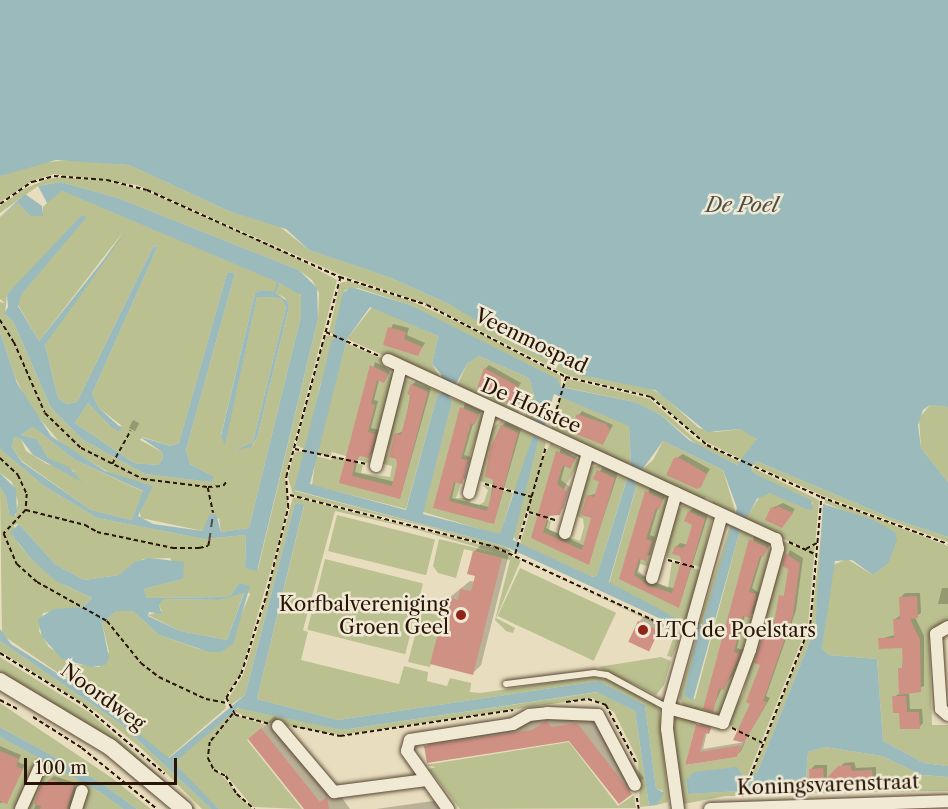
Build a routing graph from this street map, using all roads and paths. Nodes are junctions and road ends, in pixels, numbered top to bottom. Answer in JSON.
{"nodes":[{"id":1,"x":0,"y":204,"type":"edge"},
{"id":2,"x":340,"y":277,"type":"junction"},
{"id":3,"x":0,"y":320,"type":"edge"},
{"id":4,"x":325,"y":332,"type":"junction"},
{"id":5,"x":388,"y":360,"type":"joint"},
{"id":6,"x":401,"y":367,"type":"junction"},
{"id":7,"x":566,"y":377,"type":"junction"},
{"id":8,"x":491,"y":409,"type":"junction"},
{"id":9,"x":130,"y":431,"type":"dead end"},
{"id":10,"x":549,"y":435,"type":"junction"},
{"id":11,"x":294,"y":449,"type":"junction"},
{"id":12,"x":588,"y":453,"type":"junction"},
{"id":13,"x":0,"y":458,"type":"edge"},
{"id":14,"x":112,"y":464,"type":"junction"},
{"id":15,"x":376,"y":466,"type":"joint"},
{"id":16,"x":227,"y":481,"type":"dead end"},
{"id":17,"x":208,"y":487,"type":"junction"},
{"id":18,"x":471,"y":487,"type":"joint"},
{"id":19,"x":676,"y":493,"type":"junction"},
{"id":20,"x":289,"y":495,"type":"junction"},
{"id":21,"x":533,"y":497,"type":"junction"},
{"id":22,"x":821,"y":497,"type":"junction"},
{"id":23,"x":26,"y":510,"type":"junction"},
{"id":24,"x":213,"y":512,"type":"dead end"},
{"id":25,"x":528,"y":512,"type":"junction"},
{"id":26,"x":728,"y":518,"type":"junction"},
{"id":27,"x":566,"y":528,"type":"joint"},
{"id":28,"x":776,"y":539,"type":"junction"},
{"id":29,"x":209,"y":541,"type":"dead end"},
{"id":30,"x":817,"y":543,"type":"junction"},
{"id":31,"x":948,"y":544,"type":"edge"},
{"id":32,"x":805,"y":549,"type":"junction"},
{"id":33,"x":816,"y":554,"type":"junction"},
{"id":34,"x":515,"y":555,"type":"junction"},
{"id":35,"x":658,"y":557,"type":"junction"},
{"id":36,"x":707,"y":571,"type":"junction"},
{"id":37,"x":652,"y":578,"type":"dead end"},
{"id":38,"x":948,"y":627,"type":"edge"},
{"id":39,"x":690,"y":632,"type":"junction"},
{"id":40,"x":0,"y":653,"type":"edge"},
{"id":41,"x":0,"y":681,"type":"edge"},
{"id":42,"x":506,"y":684,"type":"dead end"},
{"id":43,"x":0,"y":690,"type":"edge"},
{"id":44,"x":0,"y":700,"type":"edge"},
{"id":45,"x":226,"y":703,"type":"junction"},
{"id":46,"x":560,"y":703,"type":"dead end"},
{"id":47,"x":668,"y":708,"type":"junction"},
{"id":48,"x":516,"y":710,"type":"dead end"},
{"id":49,"x":233,"y":713,"type":"junction"},
{"id":50,"x":948,"y":715,"type":"edge"},
{"id":51,"x":723,"y":723,"type":"junction"},
{"id":52,"x":279,"y":725,"type":"junction"},
{"id":53,"x":764,"y":744,"type":"junction"},
{"id":54,"x":637,"y":761,"type":"dead end"},
{"id":55,"x":39,"y":769,"type":"dead end"},
{"id":56,"x":168,"y":777,"type":"dead end"},
{"id":57,"x":426,"y":780,"type":"junction"},
{"id":58,"x":635,"y":785,"type":"dead end"},
{"id":59,"x":82,"y":790,"type":"dead end"},
{"id":60,"x":744,"y":790,"type":"dead end"},
{"id":61,"x":948,"y":801,"type":"edge"},
{"id":62,"x":856,"y":806,"type":"edge"},
{"id":63,"x":21,"y":809,"type":"edge"},
{"id":64,"x":76,"y":809,"type":"edge"},
{"id":65,"x":158,"y":809,"type":"edge"},
{"id":66,"x":170,"y":809,"type":"edge"},
{"id":67,"x":184,"y":809,"type":"edge"},
{"id":68,"x":254,"y":809,"type":"edge"},
{"id":69,"x":448,"y":809,"type":"edge"},
{"id":70,"x":678,"y":809,"type":"edge"},
{"id":71,"x":715,"y":809,"type":"edge"}],
"edges":[{"from":1,"to":2,"type":"path","name":"Veenmospad"},
{"from":2,"to":4,"type":"path"},
{"from":2,"to":7,"type":"path","name":"Veenmospad"},
{"from":3,"to":14,"type":"path"},
{"from":4,"to":5,"type":"path"},
{"from":4,"to":11,"type":"path"},
{"from":5,"to":6,"type":"street","name":"De Hofstee"},
{"from":6,"to":8,"type":"street","name":"De Hofstee"},
{"from":6,"to":15,"type":"street"},
{"from":7,"to":10,"type":"path"},
{"from":7,"to":22,"type":"path","name":"Veenmospad"},
{"from":8,"to":10,"type":"street","name":"De Hofstee"},
{"from":8,"to":18,"type":"street"},
{"from":9,"to":14,"type":"path"},
{"from":10,"to":12,"type":"street","name":"De Hofstee"},
{"from":10,"to":21,"type":"path"},
{"from":11,"to":15,"type":"path"},
{"from":11,"to":20,"type":"path"},
{"from":12,"to":19,"type":"street","name":"De Hofstee"},
{"from":12,"to":27,"type":"street"},
{"from":13,"to":23,"type":"path"},
{"from":14,"to":17,"type":"path"},
{"from":16,"to":17,"type":"path"},
{"from":17,"to":24,"type":"path"},
{"from":18,"to":21,"type":"path"},
{"from":19,"to":26,"type":"street","name":"De Hofstee"},
{"from":19,"to":35,"type":"street"},
{"from":20,"to":34,"type":"path"},
{"from":20,"to":45,"type":"path"},
{"from":21,"to":25,"type":"path"},
{"from":22,"to":30,"type":"path"},
{"from":22,"to":31,"type":"path","name":"Veenmospad"},
{"from":23,"to":29,"type":"path"},
{"from":23,"to":45,"type":"path"},
{"from":25,"to":27,"type":"path"},
{"from":25,"to":34,"type":"path"},
{"from":26,"to":28,"type":"street","name":"De Hofstee"},
{"from":26,"to":36,"type":"street"},
{"from":28,"to":32,"type":"path"},
{"from":28,"to":51,"type":"street"},
{"from":30,"to":32,"type":"path"},
{"from":30,"to":33,"type":"path"},
{"from":32,"to":33,"type":"path"},
{"from":33,"to":53,"type":"path"},
{"from":34,"to":39,"type":"path"},
{"from":35,"to":36,"type":"path"},
{"from":35,"to":37,"type":"street"},
{"from":36,"to":39,"type":"street"},
{"from":38,"to":50,"type":"street"},
{"from":39,"to":47,"type":"street"},
{"from":40,"to":56,"type":"path","name":"Noordweg"},
{"from":41,"to":67,"type":"main road","name":"Noordweg"},
{"from":42,"to":47,"type":"lane"},
{"from":43,"to":66,"type":"main road"},
{"from":44,"to":65,"type":"path"},
{"from":45,"to":49,"type":"path"},
{"from":46,"to":54,"type":"path"},
{"from":47,"to":51,"type":"street"},
{"from":47,"to":70,"type":"street"},
{"from":48,"to":52,"type":"path"},
{"from":49,"to":52,"type":"path"},
{"from":49,"to":68,"type":"path"},
{"from":51,"to":53,"type":"path"},
{"from":52,"to":57,"type":"street"},
{"from":53,"to":60,"type":"path"},
{"from":55,"to":63,"type":"street"},
{"from":57,"to":58,"type":"street"},
{"from":57,"to":69,"type":"street"},
{"from":59,"to":64,"type":"street"},
{"from":61,"to":62,"type":"street","name":"Koningsvarenstraat"},
{"from":62,"to":71,"type":"street","name":"Koningsvarenstraat"}]}
